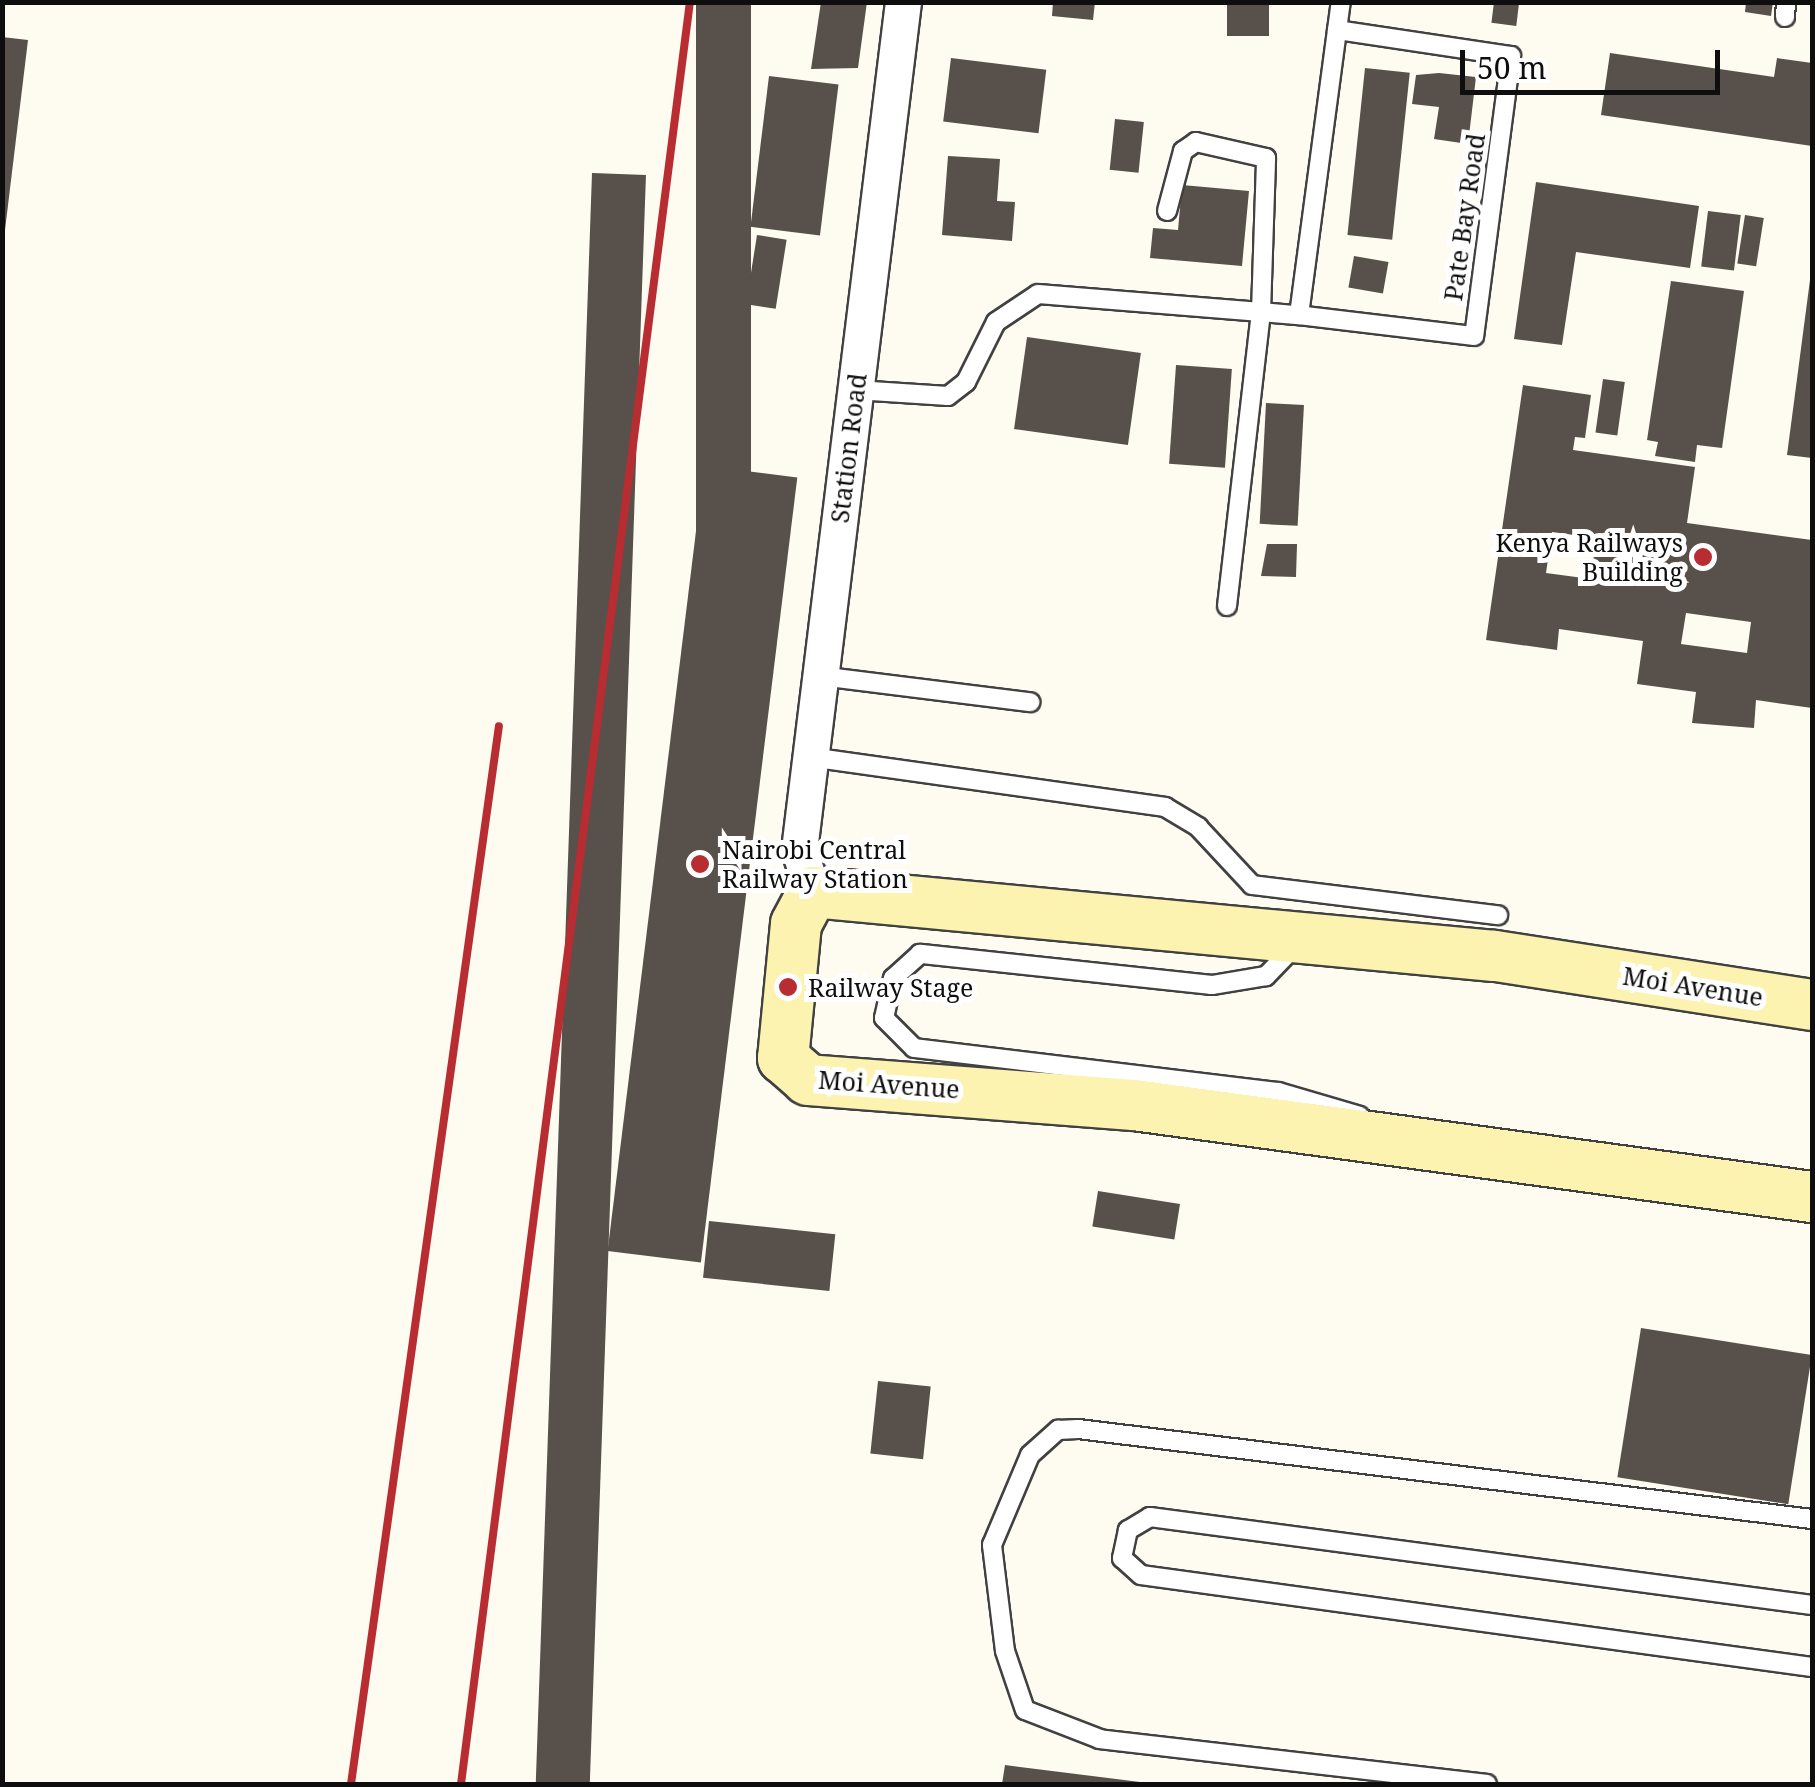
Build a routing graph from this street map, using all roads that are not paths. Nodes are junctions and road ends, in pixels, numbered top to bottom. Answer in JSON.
{"nodes":[{"id":1,"x":904,"y":2,"type":"edge"},
{"id":2,"x":1340,"y":2,"type":"edge"},
{"id":3,"x":1337,"y":30,"type":"junction"},
{"id":4,"x":1167,"y":210,"type":"dead end"},
{"id":5,"x":1262,"y":312,"type":"junction"},
{"id":6,"x":1298,"y":315,"type":"junction"},
{"id":7,"x":856,"y":390,"type":"junction"},
{"id":8,"x":1228,"y":606,"type":"dead end"},
{"id":9,"x":820,"y":676,"type":"junction"},
{"id":10,"x":1030,"y":702,"type":"dead end"},
{"id":11,"x":810,"y":757,"type":"junction"},
{"id":12,"x":813,"y":892,"type":"junction"},
{"id":13,"x":1498,"y":915,"type":"dead end"},
{"id":14,"x":1303,"y":938,"type":"junction"},
{"id":15,"x":1812,"y":1005,"type":"edge"},
{"id":16,"x":1398,"y":1141,"type":"junction"},
{"id":17,"x":1812,"y":1197,"type":"edge"},
{"id":18,"x":1812,"y":1519,"type":"edge"},
{"id":19,"x":1812,"y":1604,"type":"edge"},
{"id":20,"x":1812,"y":1667,"type":"edge"},
{"id":21,"x":1488,"y":1784,"type":"edge"}],
"edges":[{"from":1,"to":7,"type":"street","name":"Station Road"},
{"from":2,"to":3,"type":"lane"},
{"from":3,"to":6,"type":"lane"},
{"from":3,"to":6,"type":"lane","name":"Pate Bay Road"},
{"from":4,"to":5,"type":"lane"},
{"from":5,"to":6,"type":"lane"},
{"from":5,"to":7,"type":"lane"},
{"from":5,"to":8,"type":"lane"},
{"from":7,"to":9,"type":"street","name":"Station Road"},
{"from":9,"to":10,"type":"lane"},
{"from":9,"to":11,"type":"street","name":"Station Road"},
{"from":11,"to":12,"type":"street","name":"Station Road"},
{"from":11,"to":13,"type":"lane"},
{"from":12,"to":14,"type":"street","name":"Moi Avenue"},
{"from":12,"to":16,"type":"street","name":"Moi Avenue"},
{"from":14,"to":15,"type":"street","name":"Moi Avenue"},
{"from":14,"to":16,"type":"lane"},
{"from":16,"to":17,"type":"street","name":"Moi Avenue"},
{"from":18,"to":21,"type":"lane"},
{"from":19,"to":20,"type":"lane"}]}
